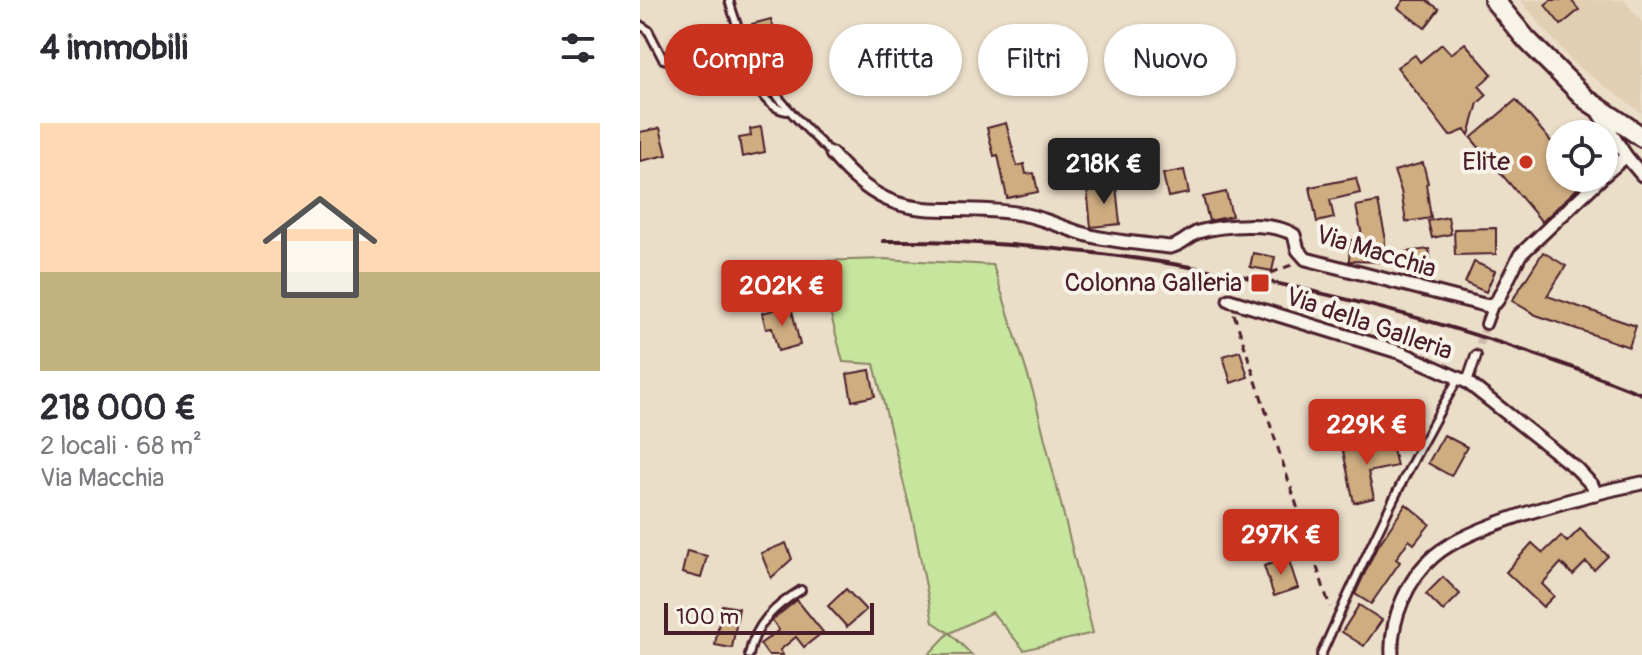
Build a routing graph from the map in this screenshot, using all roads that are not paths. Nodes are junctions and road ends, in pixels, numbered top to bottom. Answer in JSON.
{"nodes":[{"id":1,"x":729,"y":0,"type":"edge"},
{"id":2,"x":1494,"y":0,"type":"edge"},
{"id":3,"x":640,"y":25,"type":"edge"},
{"id":4,"x":1593,"y":105,"type":"junction"},
{"id":5,"x":787,"y":111,"type":"junction"},
{"id":6,"x":1642,"y":137,"type":"edge"},
{"id":7,"x":832,"y":154,"type":"joint"},
{"id":8,"x":1626,"y":156,"type":"junction"},
{"id":9,"x":1618,"y":163,"type":"edge"},
{"id":10,"x":1642,"y":175,"type":"edge"},
{"id":11,"x":1587,"y":192,"type":"edge"},
{"id":12,"x":1229,"y":300,"type":"road end"},
{"id":13,"x":1493,"y":305,"type":"junction"},
{"id":14,"x":1486,"y":324,"type":"tunnel mouth"},
{"id":15,"x":1476,"y":356,"type":"tunnel mouth"},
{"id":16,"x":1463,"y":380,"type":"junction"},
{"id":17,"x":1642,"y":483,"type":"edge"},
{"id":18,"x":1596,"y":494,"type":"junction"},
{"id":19,"x":801,"y":590,"type":"dead end"},
{"id":20,"x":1323,"y":654,"type":"edge"},
{"id":21,"x":749,"y":655,"type":"edge"},
{"id":22,"x":1392,"y":655,"type":"edge"}],
"edges":[{"from":1,"to":5,"type":"lane"},
{"from":2,"to":4,"type":"main road"},
{"from":3,"to":5,"type":"lane"},
{"from":4,"to":6,"type":"main road"},
{"from":4,"to":8,"type":"street"},
{"from":5,"to":7,"type":"lane"},
{"from":7,"to":13,"type":"street","name":"Via Macchia"},
{"from":8,"to":9,"type":"street"},
{"from":8,"to":10,"type":"street"},
{"from":11,"to":13,"type":"street"},
{"from":12,"to":16,"type":"street","name":"Via della Galleria"},
{"from":13,"to":14,"type":"street"},
{"from":15,"to":16,"type":"street"},
{"from":16,"to":18,"type":"street","name":"Via della Galleria"},
{"from":16,"to":20,"type":"lane"},
{"from":17,"to":18,"type":"street"},
{"from":18,"to":22,"type":"street"},
{"from":19,"to":21,"type":"lane"}]}
